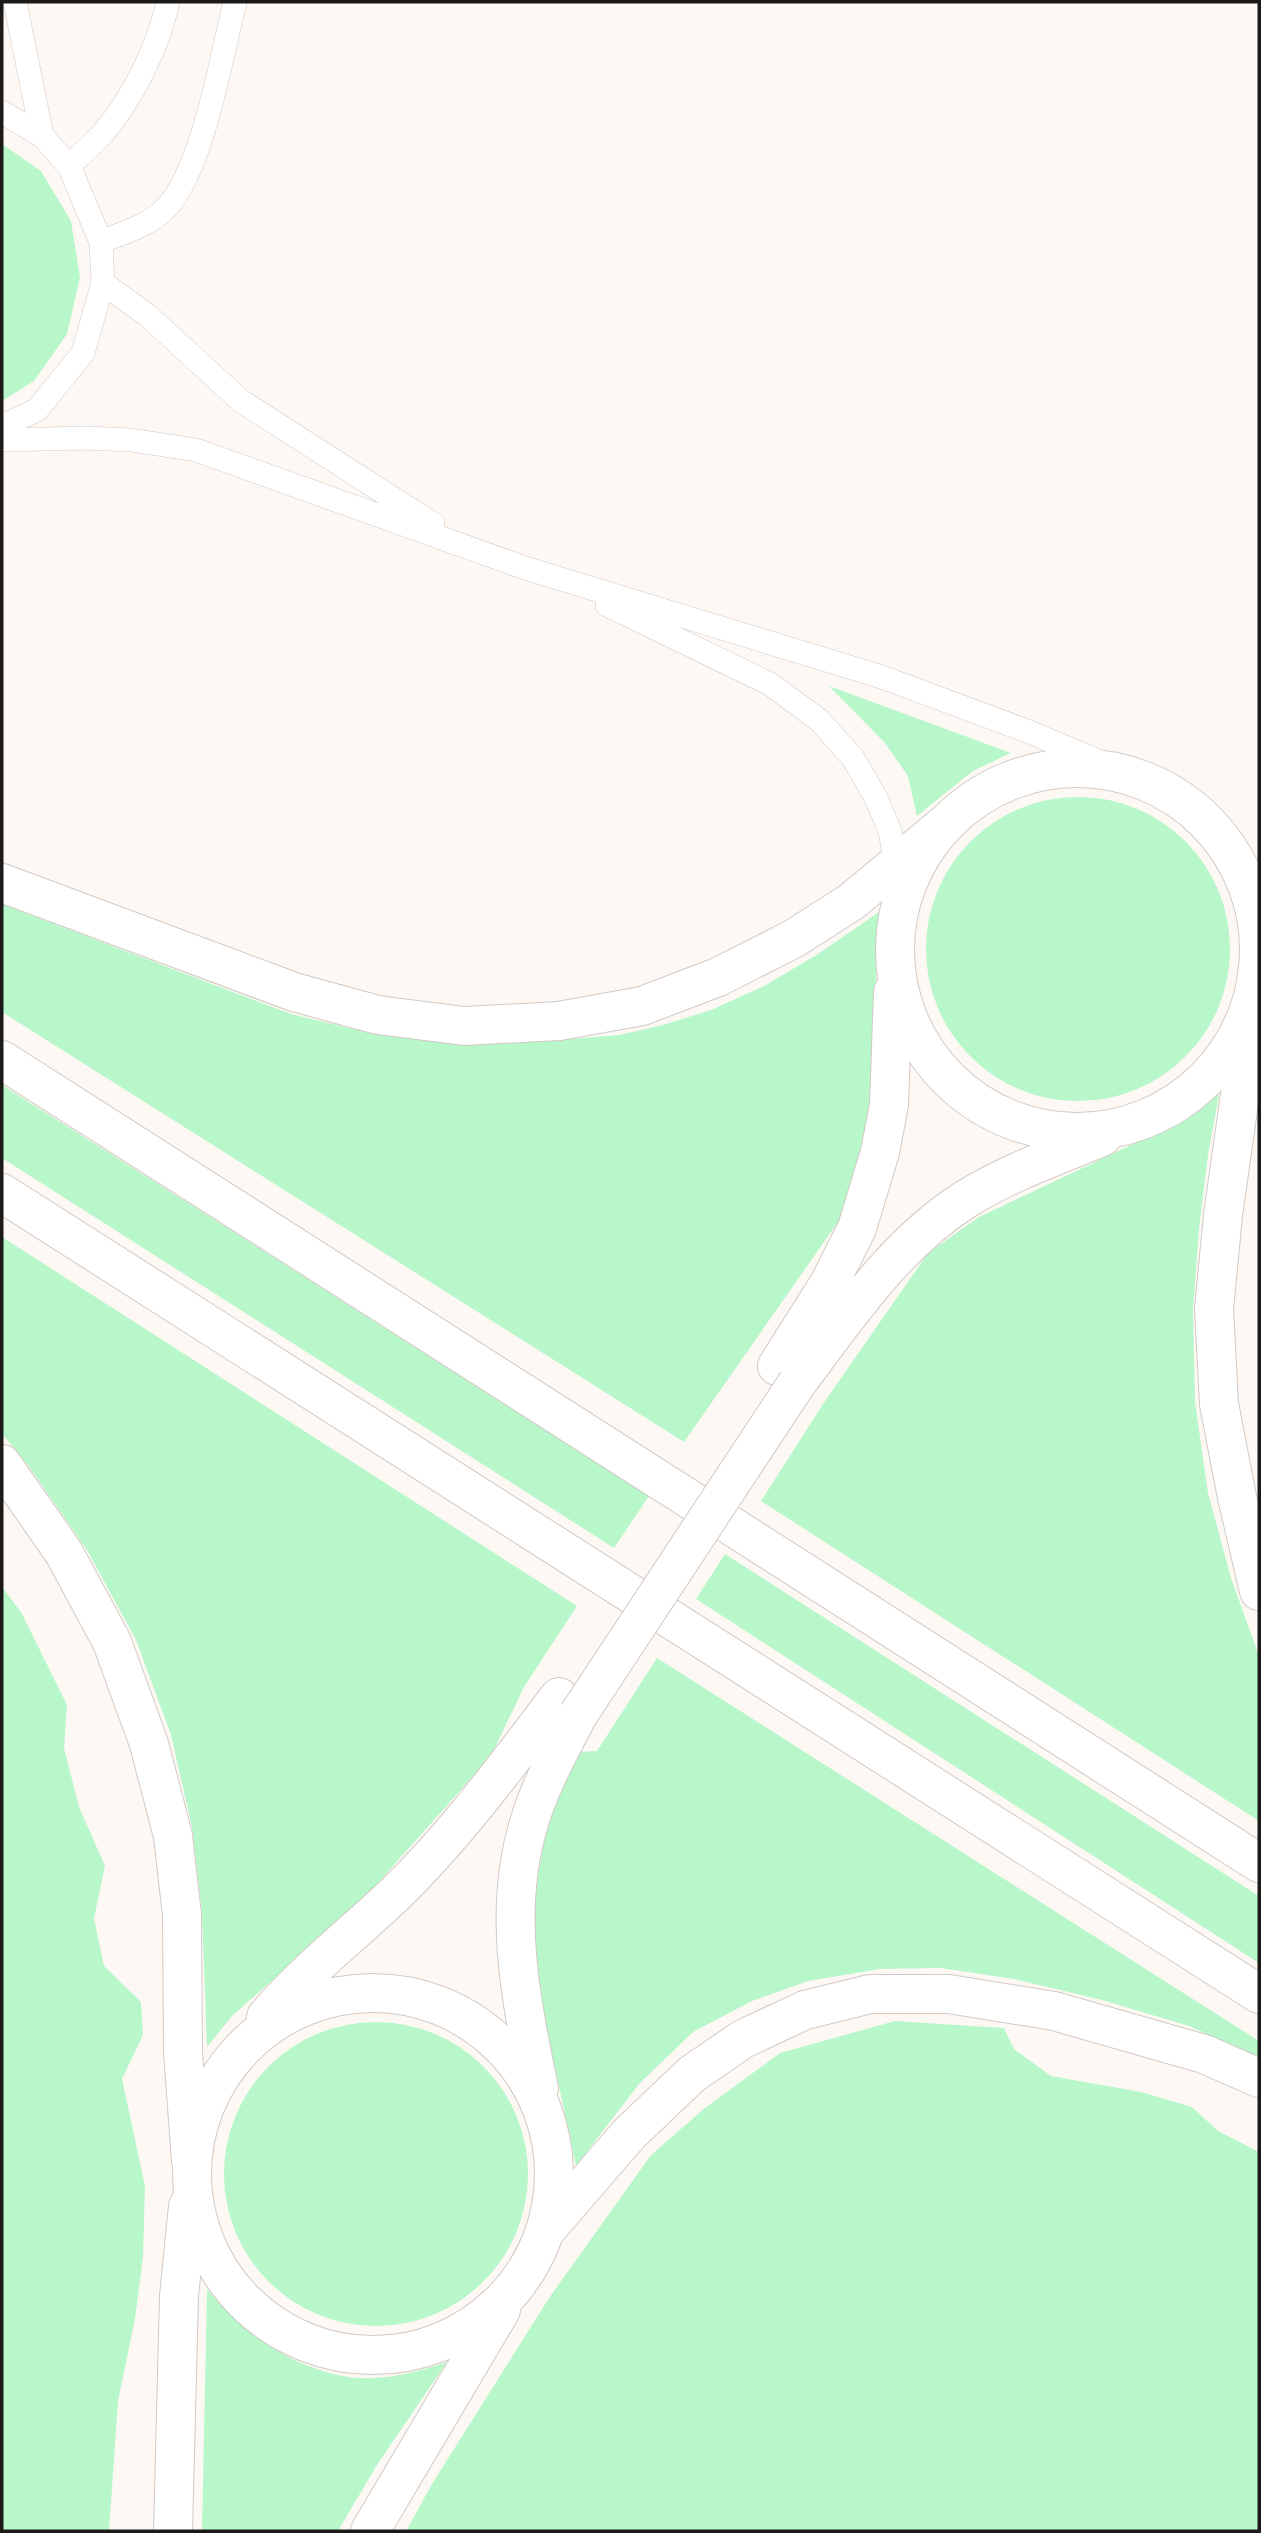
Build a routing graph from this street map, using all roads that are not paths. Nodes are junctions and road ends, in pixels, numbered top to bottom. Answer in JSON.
{"nodes":[{"id":1,"x":15,"y":2,"type":"edge"},
{"id":2,"x":167,"y":2,"type":"edge"},
{"id":3,"x":235,"y":2,"type":"edge"},
{"id":4,"x":2,"y":112,"type":"edge"},
{"id":5,"x":42,"y":136,"type":"junction"},
{"id":6,"x":69,"y":166,"type":"junction"},
{"id":7,"x":101,"y":242,"type":"junction"},
{"id":8,"x":103,"y":283,"type":"junction"},
{"id":9,"x":2,"y":426,"type":"edge"},
{"id":10,"x":2,"y":440,"type":"edge"},
{"id":11,"x":468,"y":546,"type":"junction"},
{"id":12,"x":541,"y":573,"type":"junction"},
{"id":13,"x":1162,"y":788,"type":"junction"},
{"id":14,"x":944,"y":825,"type":"junction"},
{"id":15,"x":896,"y":864,"type":"junction"},
{"id":16,"x":2,"y":883,"type":"edge"},
{"id":17,"x":898,"y":916,"type":"junction"},
{"id":18,"x":895,"y":955,"type":"junction"},
{"id":19,"x":1258,"y":968,"type":"edge"},
{"id":20,"x":2,"y":1059,"type":"edge"},
{"id":21,"x":1134,"y":1124,"type":"junction"},
{"id":22,"x":2,"y":1193,"type":"edge"},
{"id":23,"x":787,"y":1374,"type":"junction"},
{"id":24,"x":2,"y":1464,"type":"edge"},
{"id":25,"x":1259,"y":1591,"type":"edge"},
{"id":26,"x":569,"y":1706,"type":"junction"},
{"id":27,"x":1259,"y":1863,"type":"edge"},
{"id":28,"x":1259,"y":1994,"type":"edge"},
{"id":29,"x":240,"y":2049,"type":"junction"},
{"id":30,"x":1259,"y":2078,"type":"edge"},
{"id":31,"x":545,"y":2118,"type":"junction"},
{"id":32,"x":191,"y":2170,"type":"junction"},
{"id":33,"x":546,"y":2230,"type":"junction"},
{"id":34,"x":509,"y":2295,"type":"junction"},
{"id":35,"x":173,"y":2531,"type":"edge"},
{"id":36,"x":370,"y":2531,"type":"edge"}],
"edges":[{"from":1,"to":5,"type":"lane"},
{"from":2,"to":6,"type":"lane"},
{"from":3,"to":7,"type":"lane"},
{"from":4,"to":5,"type":"lane"},
{"from":5,"to":6,"type":"lane"},
{"from":6,"to":7,"type":"lane"},
{"from":7,"to":8,"type":"lane"},
{"from":8,"to":9,"type":"lane"},
{"from":8,"to":11,"type":"lane"},
{"from":10,"to":11,"type":"lane"},
{"from":11,"to":12,"type":"lane"},
{"from":12,"to":13,"type":"lane"},
{"from":12,"to":15,"type":"lane"},
{"from":13,"to":14,"type":"main road"},
{"from":13,"to":19,"type":"main road"},
{"from":14,"to":15,"type":"main road"},
{"from":14,"to":17,"type":"main road"},
{"from":15,"to":16,"type":"main road"},
{"from":15,"to":17,"type":"lane"},
{"from":17,"to":18,"type":"main road"},
{"from":18,"to":21,"type":"main road"},
{"from":18,"to":23,"type":"main road"},
{"from":19,"to":21,"type":"main road"},
{"from":19,"to":25,"type":"main road"},
{"from":20,"to":27,"type":"main road"},
{"from":21,"to":23,"type":"main road"},
{"from":22,"to":28,"type":"main road"},
{"from":23,"to":26,"type":"main road","bridge":true},
{"from":24,"to":32,"type":"main road"},
{"from":26,"to":29,"type":"main road"},
{"from":26,"to":31,"type":"main road"},
{"from":29,"to":31,"type":"main road"},
{"from":29,"to":32,"type":"main road"},
{"from":30,"to":33,"type":"main road"},
{"from":31,"to":33,"type":"main road"},
{"from":32,"to":34,"type":"main road"},
{"from":32,"to":35,"type":"main road"},
{"from":33,"to":34,"type":"main road"},
{"from":34,"to":36,"type":"main road"}]}
